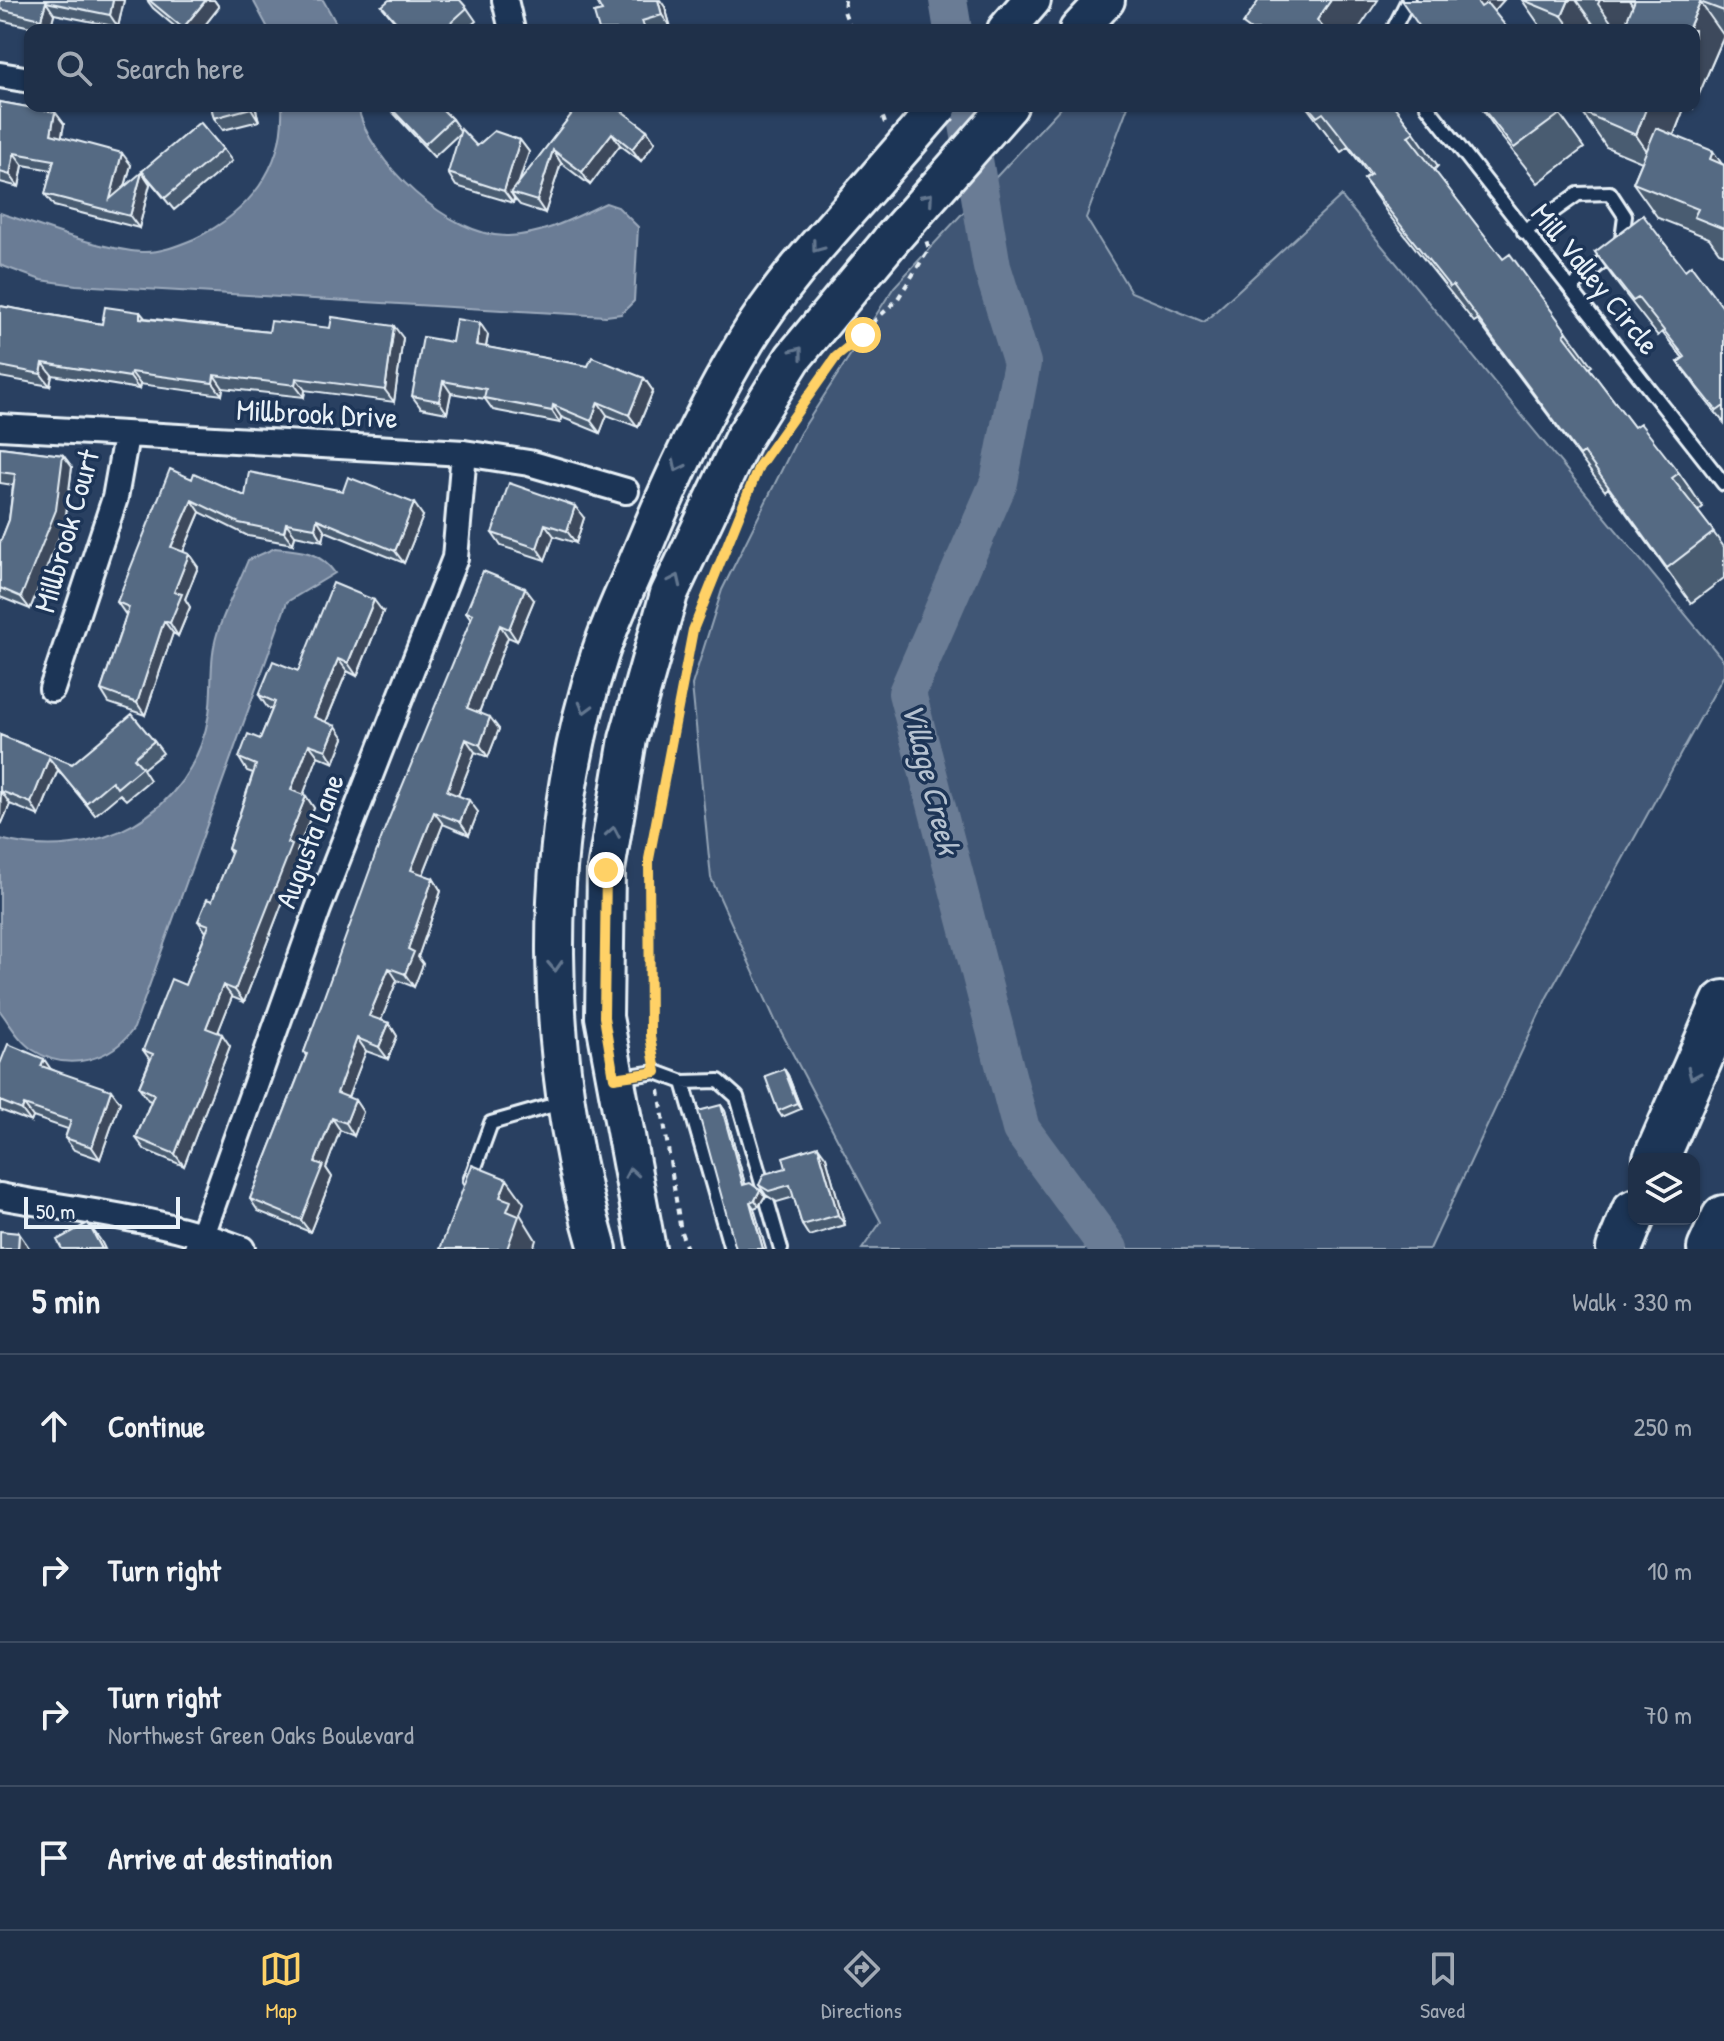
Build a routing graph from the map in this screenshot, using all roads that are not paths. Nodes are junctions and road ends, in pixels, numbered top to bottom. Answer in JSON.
{"nodes":[{"id":1,"x":505,"y":0,"type":"edge"},
{"id":2,"x":1106,"y":0,"type":"edge"},
{"id":3,"x":1408,"y":0,"type":"edge"},
{"id":4,"x":511,"y":24,"type":"edge"},
{"id":5,"x":1084,"y":24,"type":"edge"},
{"id":6,"x":1396,"y":24,"type":"edge"},
{"id":7,"x":0,"y":75,"type":"edge"},
{"id":8,"x":24,"y":79,"type":"edge"},
{"id":9,"x":934,"y":112,"type":"edge"},
{"id":10,"x":1004,"y":112,"type":"edge"},
{"id":11,"x":1432,"y":112,"type":"edge"},
{"id":12,"x":1524,"y":232,"type":"junction"},
{"id":13,"x":1571,"y":288,"type":"junction"},
{"id":14,"x":0,"y":427,"type":"edge"},
{"id":15,"x":126,"y":436,"type":"junction"},
{"id":16,"x":464,"y":453,"type":"junction"},
{"id":17,"x":1724,"y":484,"type":"edge"},
{"id":18,"x":626,"y":491,"type":"dead end"},
{"id":19,"x":52,"y":689,"type":"dead end"},
{"id":20,"x":1724,"y":1003,"type":"edge"},
{"id":21,"x":614,"y":1078,"type":"junction"},
{"id":22,"x":683,"y":1082,"type":"junction"},
{"id":23,"x":567,"y":1101,"type":"junction"},
{"id":24,"x":1659,"y":1153,"type":"edge"},
{"id":25,"x":763,"y":1187,"type":"edge"},
{"id":26,"x":465,"y":1193,"type":"edge"},
{"id":27,"x":0,"y":1196,"type":"edge"},
{"id":28,"x":768,"y":1204,"type":"dead end"},
{"id":29,"x":1724,"y":1218,"type":"edge"},
{"id":30,"x":1629,"y":1225,"type":"edge"},
{"id":31,"x":200,"y":1241,"type":"edge"},
{"id":32,"x":242,"y":1249,"type":"edge"},
{"id":33,"x":598,"y":1249,"type":"edge"},
{"id":34,"x":647,"y":1249,"type":"edge"},
{"id":35,"x":731,"y":1249,"type":"edge"},
{"id":36,"x":781,"y":1249,"type":"edge"},
{"id":37,"x":1619,"y":1249,"type":"edge"},
{"id":38,"x":1710,"y":1249,"type":"edge"}],
"edges":[{"from":1,"to":4,"type":"street"},
{"from":2,"to":5,"type":"main road"},
{"from":3,"to":6,"type":"lane"},
{"from":7,"to":8,"type":"street"},
{"from":9,"to":23,"type":"main road","one_way":true,"bridge":true},
{"from":21,"to":10,"type":"main road","one_way":true,"bridge":true},
{"from":11,"to":12,"type":"lane","name":"Mill Valley Circle"},
{"from":12,"to":13,"type":"lane","name":"Mill Valley Circle"},
{"from":12,"to":13,"type":"lane"},
{"from":13,"to":17,"type":"lane","name":"Mill Valley Circle"},
{"from":14,"to":15,"type":"street","name":"Millbrook Drive"},
{"from":15,"to":16,"type":"street","name":"Millbrook Drive"},
{"from":15,"to":19,"type":"street","name":"Millbrook Court"},
{"from":16,"to":18,"type":"street","name":"Millbrook Drive"},
{"from":16,"to":31,"type":"street","name":"Augusta Lane"},
{"from":20,"to":24,"type":"highway","one_way":true},
{"from":21,"to":22,"type":"lane"},
{"from":34,"to":21,"type":"main road","one_way":true},
{"from":22,"to":25,"type":"lane"},
{"from":22,"to":35,"type":"lane"},
{"from":23,"to":26,"type":"lane"},
{"from":23,"to":33,"type":"main road"},
{"from":27,"to":31,"type":"street"},
{"from":28,"to":36,"type":"lane"},
{"from":29,"to":38,"type":"highway"},
{"from":30,"to":37,"type":"highway"},
{"from":31,"to":32,"type":"street"}]}
